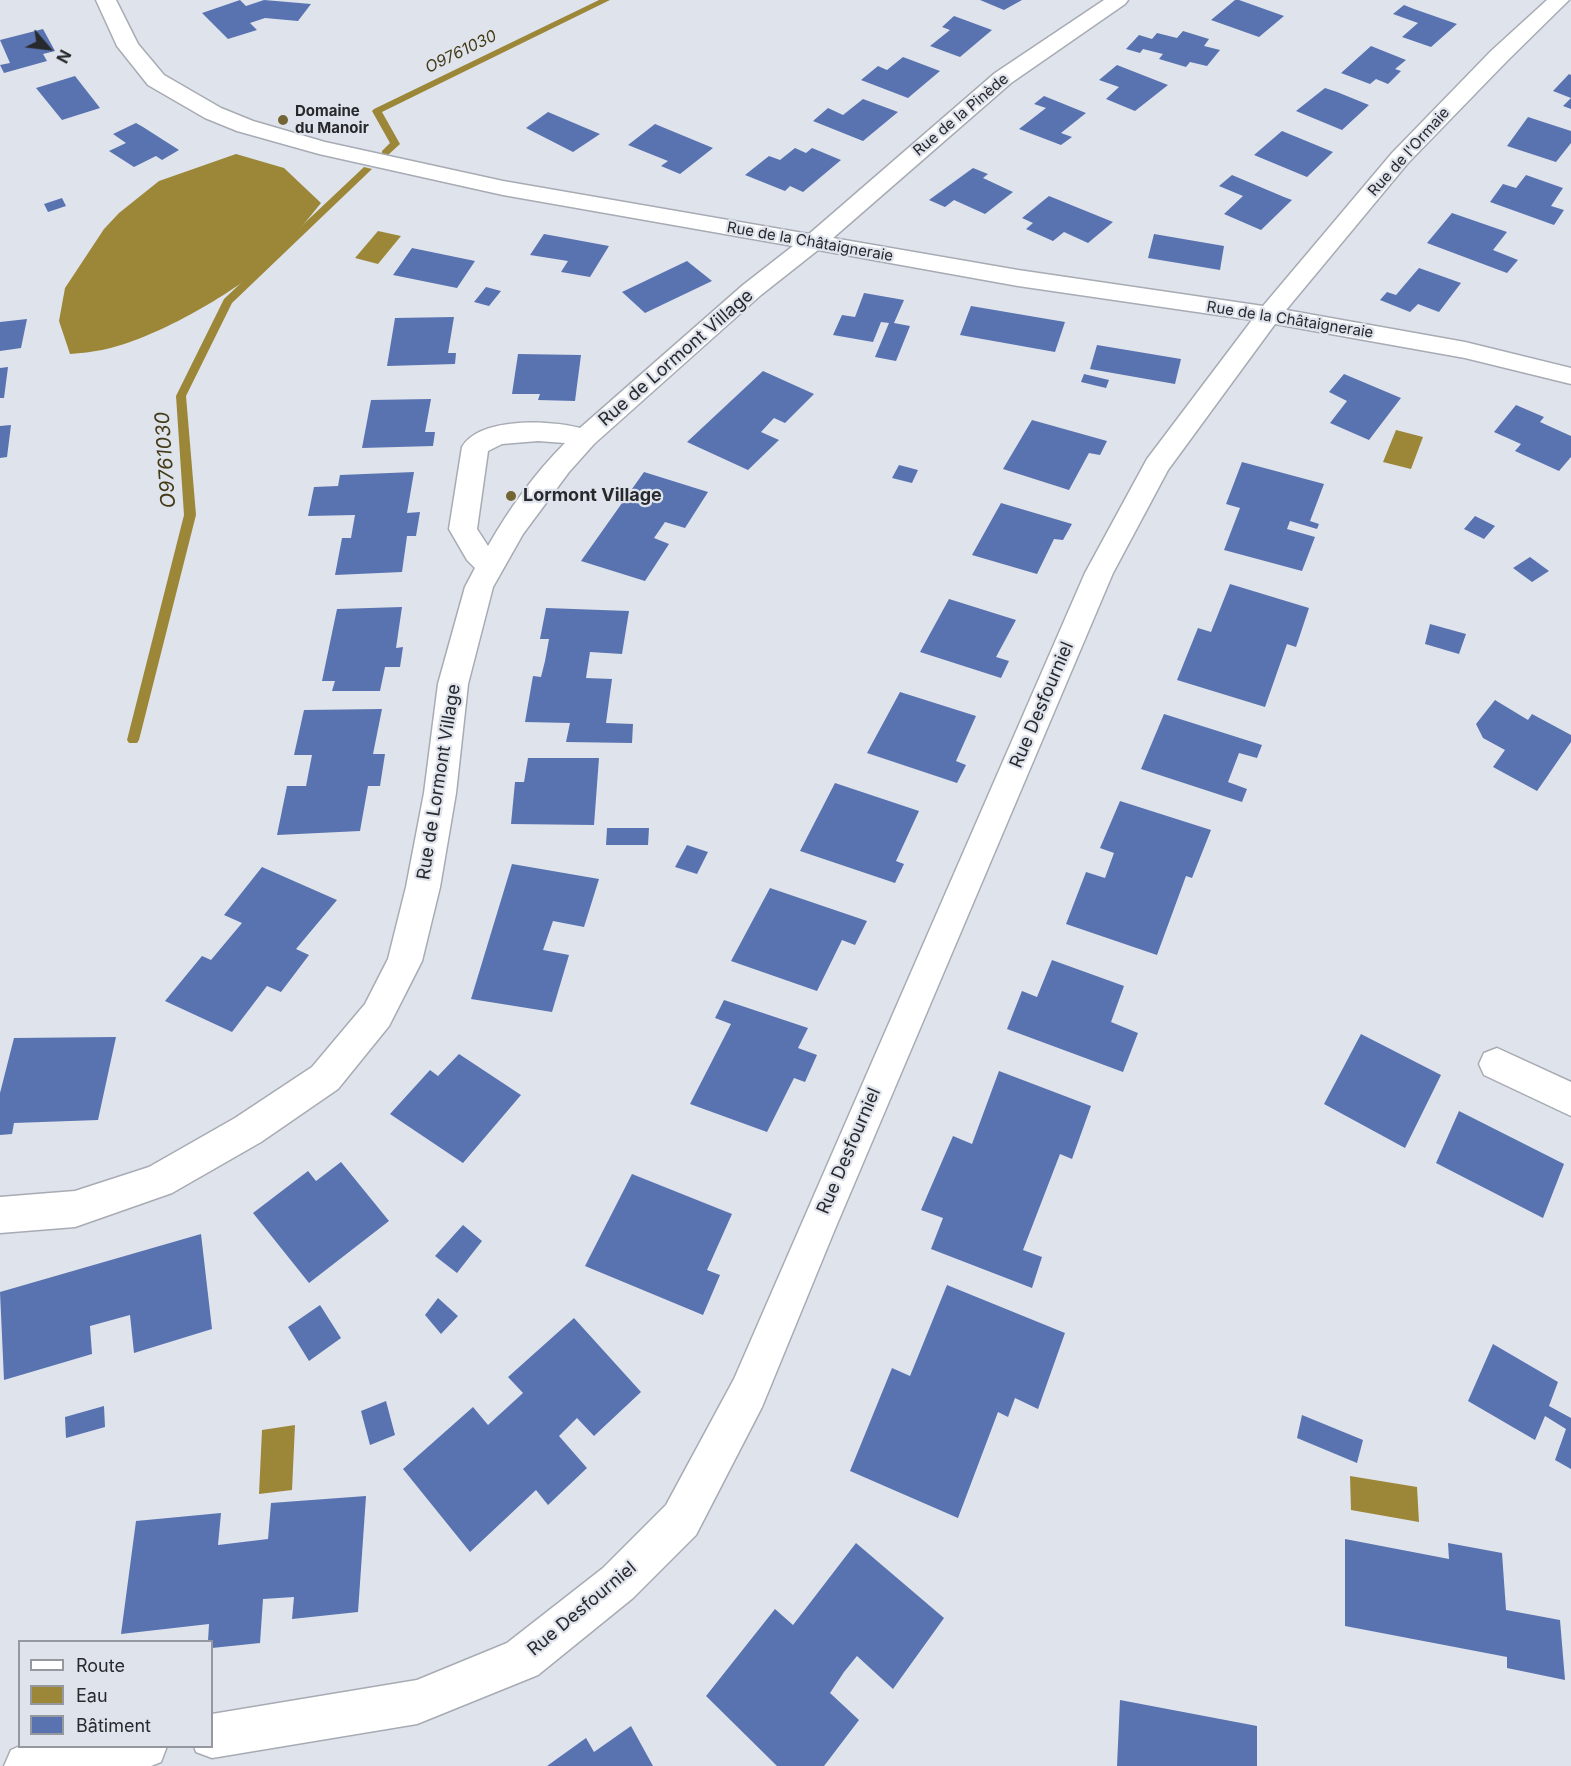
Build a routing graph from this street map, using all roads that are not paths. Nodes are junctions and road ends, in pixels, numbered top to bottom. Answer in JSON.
{"nodes":[{"id":1,"x":106,"y":0,"type":"edge"},
{"id":2,"x":1118,"y":0,"type":"edge"},
{"id":3,"x":1559,"y":0,"type":"edge"},
{"id":4,"x":814,"y":242,"type":"junction"},
{"id":5,"x":1269,"y":315,"type":"junction"},
{"id":6,"x":1571,"y":376,"type":"edge"},
{"id":7,"x":585,"y":438,"type":"junction"},
{"id":8,"x":489,"y":565,"type":"junction"},
{"id":9,"x":1497,"y":1064,"type":"dead end"},
{"id":10,"x":1571,"y":1100,"type":"edge"},
{"id":11,"x":0,"y":1215,"type":"edge"},
{"id":12,"x":213,"y":1736,"type":"edge"},
{"id":13,"x":133,"y":1748,"type":"edge"},
{"id":14,"x":27,"y":1766,"type":"edge"}],
"edges":[{"from":1,"to":4,"type":"street","name":"Rue de la Châtaigneraie"},
{"from":2,"to":4,"type":"street","name":"Rue de la Pinède"},
{"from":3,"to":5,"type":"street","name":"Rue de l'Ormaie"},
{"from":4,"to":5,"type":"street","name":"Rue de la Châtaigneraie"},
{"from":4,"to":7,"type":"street","name":"Rue de Lormont Village"},
{"from":5,"to":6,"type":"street","name":"Rue de la Châtaigneraie"},
{"from":5,"to":12,"type":"street","name":"Rue Desfourniel"},
{"from":7,"to":8,"type":"street","name":"Rue de Lormont Village"},
{"from":7,"to":8,"type":"street"},
{"from":8,"to":11,"type":"street","name":"Rue de Lormont Village"},
{"from":9,"to":10,"type":"street"},
{"from":13,"to":14,"type":"street"}]}
